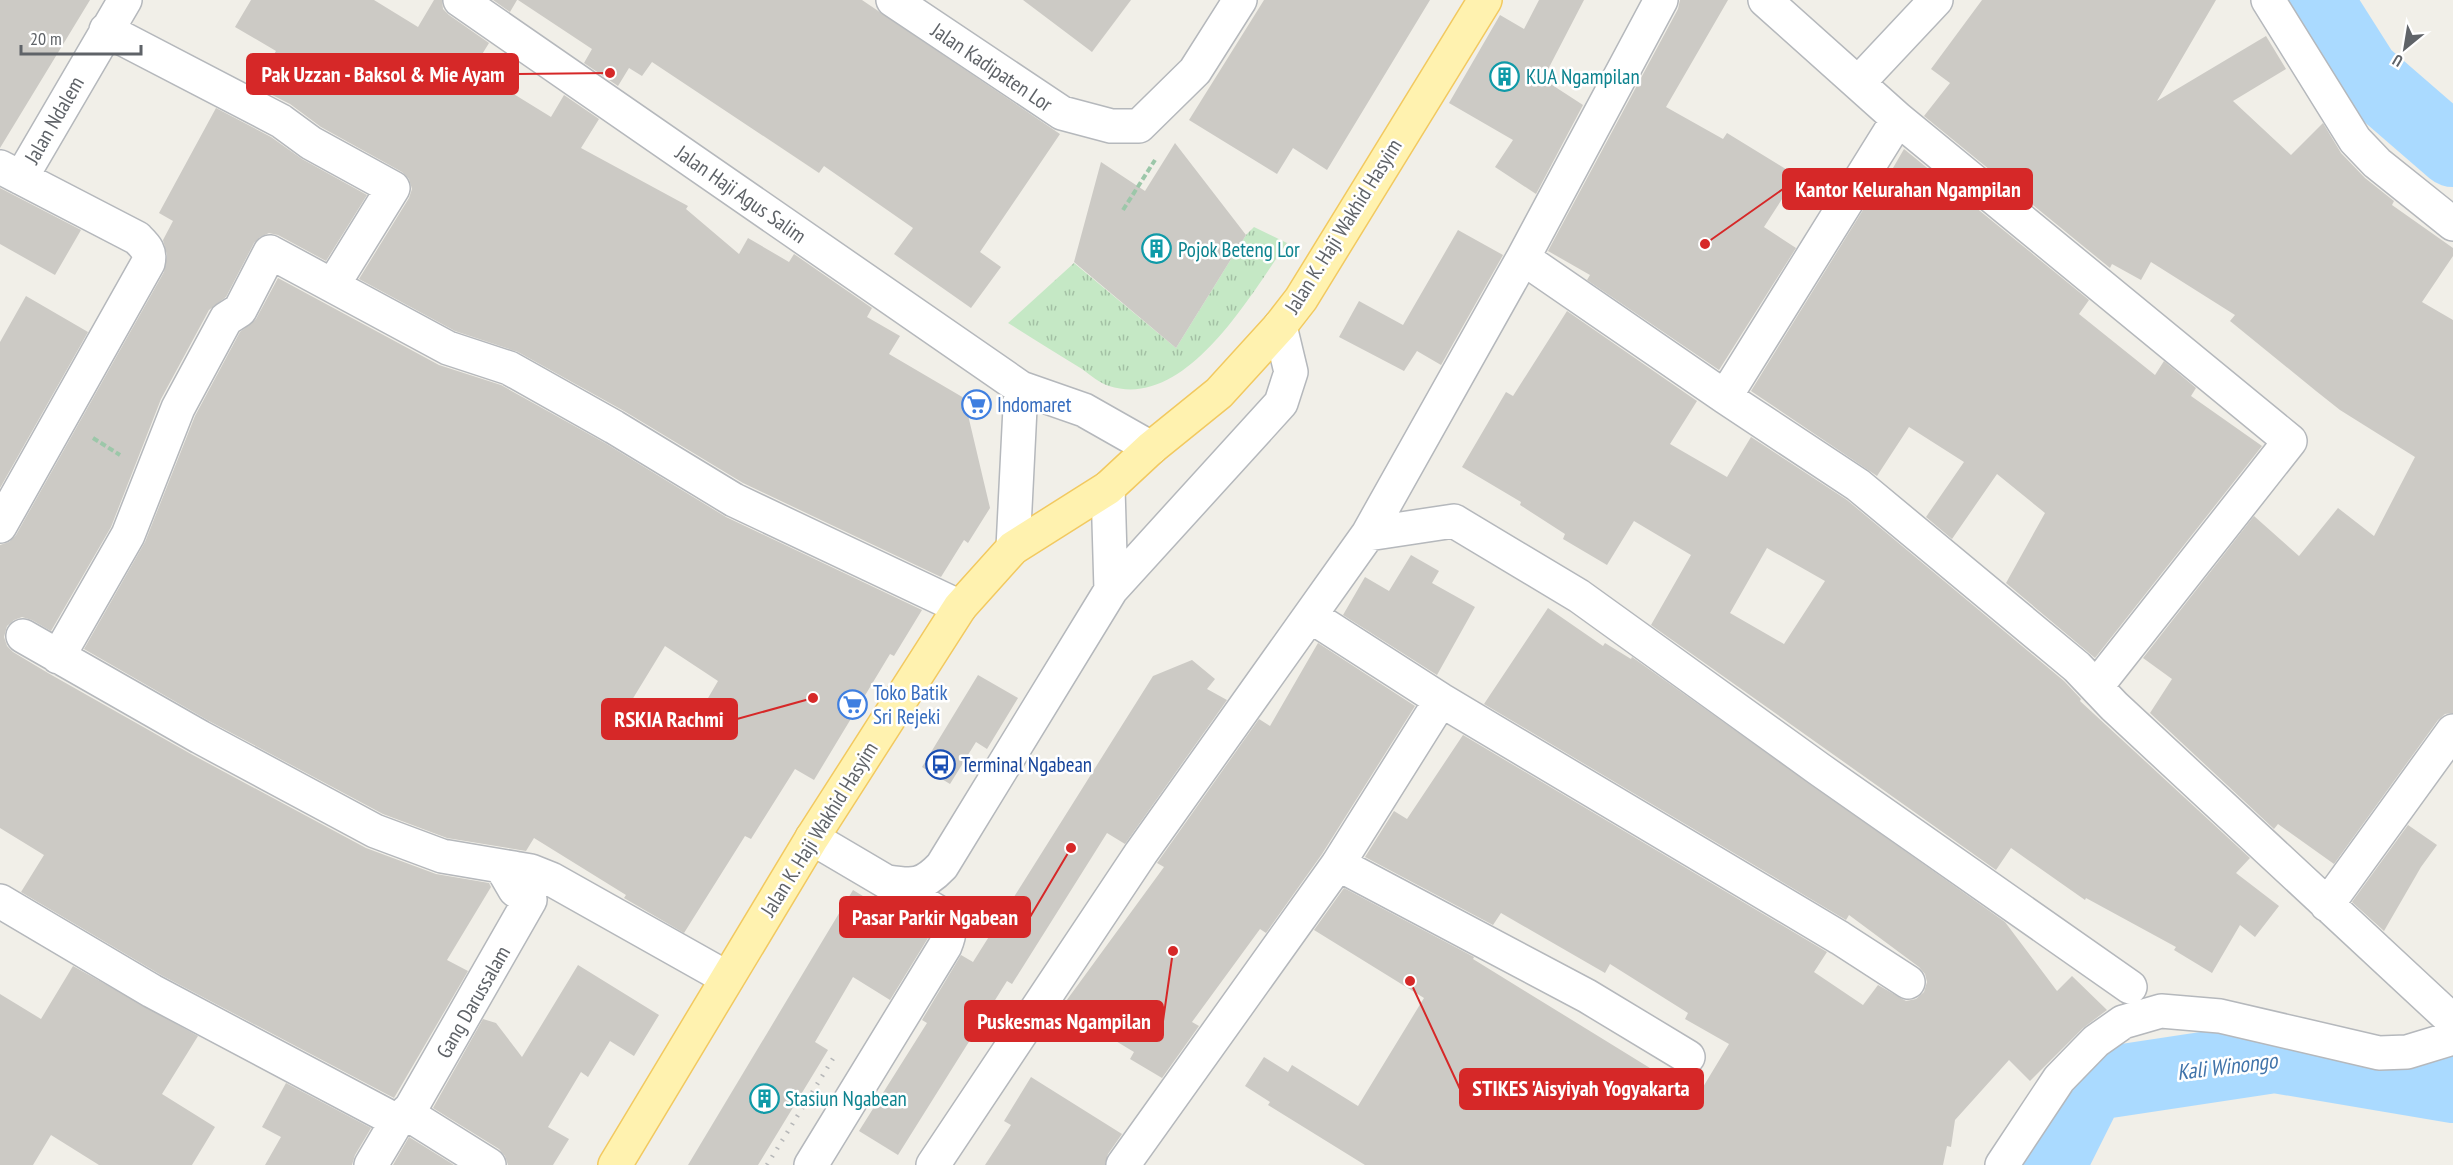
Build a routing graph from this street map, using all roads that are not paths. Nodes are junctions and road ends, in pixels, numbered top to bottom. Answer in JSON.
{"nodes":[{"id":1,"x":125,"y":0,"type":"edge"},
{"id":2,"x":460,"y":0,"type":"edge"},
{"id":3,"x":893,"y":0,"type":"edge"},
{"id":4,"x":1240,"y":0,"type":"edge"},
{"id":5,"x":1485,"y":0,"type":"edge"},
{"id":6,"x":1661,"y":0,"type":"edge"},
{"id":7,"x":1765,"y":0,"type":"edge"},
{"id":8,"x":1936,"y":0,"type":"edge"},
{"id":9,"x":2268,"y":0,"type":"edge"},
{"id":10,"x":106,"y":30,"type":"junction"},
{"id":11,"x":1858,"y":83,"type":"junction"},
{"id":12,"x":1898,"y":119,"type":"junction"},
{"id":13,"x":11,"y":172,"type":"edge"},
{"id":14,"x":2453,"y":224,"type":"edge"},
{"id":15,"x":1523,"y":258,"type":"junction"},
{"id":16,"x":333,"y":285,"type":"junction"},
{"id":17,"x":1280,"y":326,"type":"junction"},
{"id":18,"x":1021,"y":388,"type":"junction"},
{"id":19,"x":1725,"y":398,"type":"junction"},
{"id":20,"x":1151,"y":448,"type":"junction"},
{"id":21,"x":1108,"y":488,"type":"junction"},
{"id":22,"x":0,"y":526,"type":"edge"},
{"id":23,"x":1368,"y":534,"type":"junction"},
{"id":24,"x":1013,"y":548,"type":"junction"},
{"id":25,"x":1111,"y":590,"type":"junction"},
{"id":26,"x":960,"y":608,"type":"junction"},
{"id":27,"x":1312,"y":616,"type":"junction"},
{"id":28,"x":22,"y":636,"type":"dead end"},
{"id":29,"x":58,"y":657,"type":"junction"},
{"id":30,"x":2096,"y":687,"type":"junction"},
{"id":31,"x":1441,"y":700,"type":"junction"},
{"id":32,"x":2453,"y":731,"type":"edge"},
{"id":33,"x":812,"y":838,"type":"junction"},
{"id":34,"x":1338,"y":864,"type":"junction"},
{"id":35,"x":516,"y":868,"type":"junction"},
{"id":36,"x":888,"y":882,"type":"junction"},
{"id":37,"x":0,"y":901,"type":"edge"},
{"id":38,"x":2327,"y":905,"type":"junction"},
{"id":39,"x":727,"y":978,"type":"junction"},
{"id":40,"x":1908,"y":982,"type":"dead end"},
{"id":41,"x":2130,"y":987,"type":"dead end"},
{"id":42,"x":2453,"y":1021,"type":"edge"},
{"id":43,"x":2453,"y":1038,"type":"edge"},
{"id":44,"x":1688,"y":1057,"type":"dead end"},
{"id":45,"x":402,"y":1117,"type":"junction"},
{"id":46,"x":370,"y":1165,"type":"edge"},
{"id":47,"x":489,"y":1165,"type":"edge"},
{"id":48,"x":615,"y":1165,"type":"edge"},
{"id":49,"x":811,"y":1165,"type":"edge"},
{"id":50,"x":933,"y":1165,"type":"edge"},
{"id":51,"x":1123,"y":1165,"type":"edge"},
{"id":52,"x":2002,"y":1165,"type":"edge"}],
"edges":[{"from":1,"to":10,"type":"street","name":"Jalan Ndalem"},
{"from":2,"to":18,"type":"street","name":"Jalan Haji Agus Salim"},
{"from":3,"to":4,"type":"street","name":"Jalan Kadipaten Lor"},
{"from":5,"to":17,"type":"main road","name":"Jalan K. Haji Wakhid Hasyim"},
{"from":6,"to":15,"type":"street"},
{"from":7,"to":11,"type":"street"},
{"from":8,"to":11,"type":"street"},
{"from":9,"to":14,"type":"street"},
{"from":10,"to":13,"type":"street","name":"Jalan Ndalem"},
{"from":10,"to":16,"type":"street"},
{"from":11,"to":12,"type":"street"},
{"from":12,"to":19,"type":"street"},
{"from":12,"to":30,"type":"street"},
{"from":13,"to":22,"type":"street"},
{"from":15,"to":19,"type":"street"},
{"from":15,"to":23,"type":"street"},
{"from":16,"to":26,"type":"street"},
{"from":16,"to":29,"type":"street"},
{"from":17,"to":20,"type":"main road","name":"Jalan K. Haji Wakhid Hasyim"},
{"from":17,"to":25,"type":"street"},
{"from":18,"to":20,"type":"street","name":"Jalan Haji Agus Salim"},
{"from":18,"to":24,"type":"street"},
{"from":19,"to":30,"type":"street"},
{"from":20,"to":21,"type":"main road","name":"Jalan K. Haji Wakhid Hasyim"},
{"from":21,"to":24,"type":"main road","name":"Jalan K. Haji Wakhid Hasyim"},
{"from":21,"to":25,"type":"street"},
{"from":23,"to":27,"type":"street"},
{"from":23,"to":41,"type":"street"},
{"from":24,"to":26,"type":"main road","name":"Jalan K. Haji Wakhid Hasyim"},
{"from":25,"to":36,"type":"street"},
{"from":26,"to":33,"type":"main road","name":"Jalan K. Haji Wakhid Hasyim"},
{"from":27,"to":31,"type":"street"},
{"from":27,"to":50,"type":"street"},
{"from":28,"to":29,"type":"street"},
{"from":29,"to":35,"type":"street"},
{"from":30,"to":38,"type":"street"},
{"from":31,"to":34,"type":"street"},
{"from":31,"to":40,"type":"street"},
{"from":32,"to":38,"type":"street"},
{"from":33,"to":36,"type":"street"},
{"from":33,"to":39,"type":"main road","name":"Jalan K. Haji Wakhid Hasyim"},
{"from":34,"to":44,"type":"street"},
{"from":34,"to":51,"type":"street"},
{"from":35,"to":39,"type":"street"},
{"from":35,"to":45,"type":"street","name":"Gang Darussalam"},
{"from":36,"to":49,"type":"street"},
{"from":37,"to":45,"type":"street"},
{"from":38,"to":42,"type":"street"},
{"from":39,"to":48,"type":"main road","name":"Jalan K. Haji Wakhid Hasyim"},
{"from":43,"to":52,"type":"street"},
{"from":45,"to":46,"type":"street","name":"Gang Darussalam"},
{"from":45,"to":47,"type":"street"}]}
